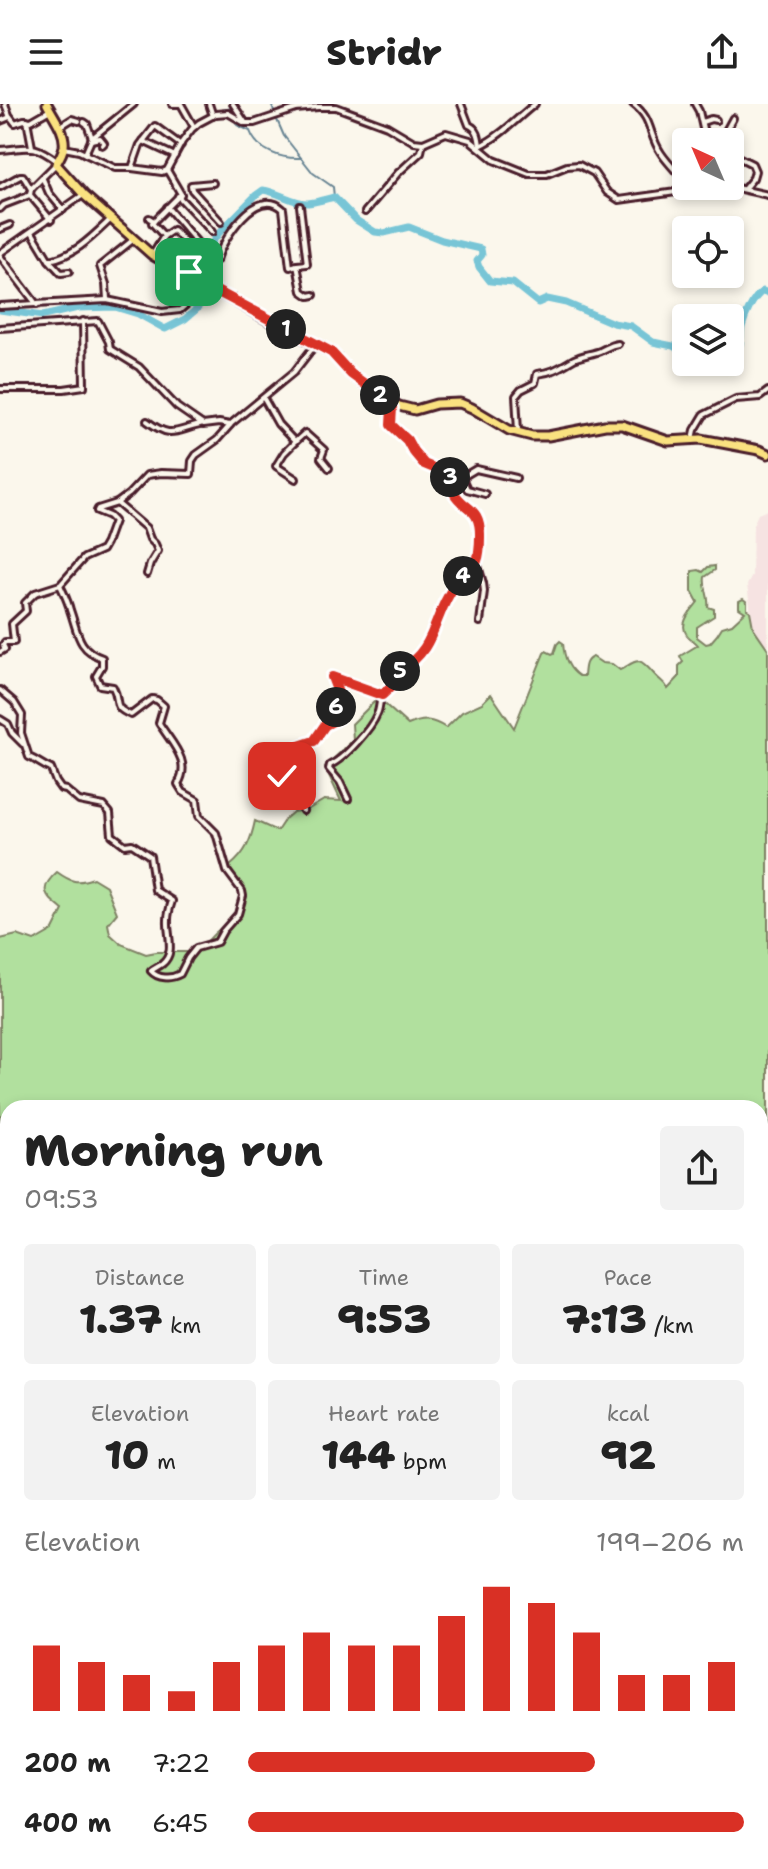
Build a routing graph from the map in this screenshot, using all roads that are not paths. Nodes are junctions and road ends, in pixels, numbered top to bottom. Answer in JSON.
{"nodes":[{"id":1,"x":3,"y":104,"type":"edge"},
{"id":2,"x":134,"y":104,"type":"edge"},
{"id":3,"x":172,"y":104,"type":"edge"},
{"id":4,"x":181,"y":104,"type":"edge"},
{"id":5,"x":209,"y":104,"type":"edge"},
{"id":6,"x":233,"y":104,"type":"edge"},
{"id":7,"x":461,"y":104,"type":"edge"},
{"id":8,"x":535,"y":104,"type":"edge"},
{"id":9,"x":633,"y":104,"type":"edge"},
{"id":10,"x":695,"y":104,"type":"edge"},
{"id":11,"x":310,"y":105,"type":"edge"},
{"id":12,"x":50,"y":107,"type":"edge"},
{"id":13,"x":213,"y":116,"type":"junction"},
{"id":14,"x":10,"y":117,"type":"junction"},
{"id":15,"x":733,"y":118,"type":"dead end"},
{"id":16,"x":27,"y":120,"type":"junction"},
{"id":17,"x":716,"y":120,"type":"dead end"},
{"id":18,"x":0,"y":121,"type":"edge"},
{"id":19,"x":702,"y":122,"type":"junction"},
{"id":20,"x":245,"y":123,"type":"junction"},
{"id":21,"x":194,"y":127,"type":"junction"},
{"id":22,"x":60,"y":128,"type":"junction"},
{"id":23,"x":703,"y":128,"type":"edge"},
{"id":24,"x":728,"y":128,"type":"edge"},
{"id":25,"x":92,"y":139,"type":"junction"},
{"id":26,"x":143,"y":141,"type":"junction"},
{"id":27,"x":423,"y":143,"type":"junction"},
{"id":28,"x":102,"y":145,"type":"dead end"},
{"id":29,"x":181,"y":145,"type":"junction"},
{"id":30,"x":480,"y":146,"type":"junction"},
{"id":31,"x":32,"y":147,"type":"junction"},
{"id":32,"x":64,"y":148,"type":"junction"},
{"id":33,"x":0,"y":150,"type":"edge"},
{"id":34,"x":85,"y":154,"type":"junction"},
{"id":35,"x":175,"y":156,"type":"junction"},
{"id":36,"x":744,"y":160,"type":"edge"},
{"id":37,"x":57,"y":163,"type":"junction"},
{"id":38,"x":672,"y":167,"type":"edge"},
{"id":39,"x":132,"y":168,"type":"junction"},
{"id":40,"x":167,"y":170,"type":"junction"},
{"id":41,"x":42,"y":179,"type":"junction"},
{"id":42,"x":213,"y":183,"type":"dead end"},
{"id":43,"x":0,"y":187,"type":"edge"},
{"id":44,"x":191,"y":187,"type":"junction"},
{"id":45,"x":744,"y":189,"type":"joint"},
{"id":46,"x":30,"y":192,"type":"junction"},
{"id":47,"x":672,"y":193,"type":"edge"},
{"id":48,"x":84,"y":195,"type":"junction"},
{"id":49,"x":179,"y":195,"type":"junction"},
{"id":50,"x":768,"y":195,"type":"edge"},
{"id":51,"x":300,"y":206,"type":"dead end"},
{"id":52,"x":167,"y":207,"type":"junction"},
{"id":53,"x":0,"y":209,"type":"edge"},
{"id":54,"x":63,"y":210,"type":"junction"},
{"id":55,"x":365,"y":212,"type":"dead end"},
{"id":56,"x":111,"y":219,"type":"junction"},
{"id":57,"x":51,"y":220,"type":"junction"},
{"id":58,"x":221,"y":222,"type":"dead end"},
{"id":59,"x":10,"y":225,"type":"dead end"},
{"id":60,"x":0,"y":229,"type":"edge"},
{"id":61,"x":32,"y":232,"type":"junction"},
{"id":62,"x":212,"y":232,"type":"dead end"},
{"id":63,"x":164,"y":236,"type":"junction"},
{"id":64,"x":134,"y":239,"type":"junction"},
{"id":65,"x":201,"y":247,"type":"dead end"},
{"id":66,"x":0,"y":255,"type":"edge"},
{"id":67,"x":152,"y":255,"type":"junction"},
{"id":68,"x":199,"y":256,"type":"dead end"},
{"id":69,"x":49,"y":260,"type":"junction"},
{"id":70,"x":217,"y":260,"type":"dead end"},
{"id":71,"x":297,"y":265,"type":"junction"},
{"id":72,"x":69,"y":272,"type":"dead end"},
{"id":73,"x":190,"y":275,"type":"junction"},
{"id":74,"x":314,"y":295,"type":"dead end"},
{"id":75,"x":107,"y":300,"type":"junction"},
{"id":76,"x":37,"y":305,"type":"junction"},
{"id":77,"x":0,"y":306,"type":"edge"},
{"id":78,"x":83,"y":321,"type":"junction"},
{"id":79,"x":0,"y":328,"type":"edge"},
{"id":80,"x":618,"y":344,"type":"dead end"},
{"id":81,"x":315,"y":345,"type":"junction"},
{"id":82,"x":0,"y":389,"type":"edge"},
{"id":83,"x":768,"y":391,"type":"edge"},
{"id":84,"x":264,"y":399,"type":"junction"},
{"id":85,"x":387,"y":400,"type":"junction"},
{"id":86,"x":147,"y":421,"type":"dead end"},
{"id":87,"x":203,"y":425,"type":"junction"},
{"id":88,"x":230,"y":425,"type":"junction"},
{"id":89,"x":518,"y":431,"type":"junction"},
{"id":90,"x":693,"y":439,"type":"junction"},
{"id":91,"x":295,"y":442,"type":"junction"},
{"id":92,"x":768,"y":454,"type":"edge"},
{"id":93,"x":329,"y":468,"type":"dead end"},
{"id":94,"x":461,"y":478,"type":"junction"},
{"id":95,"x":516,"y":478,"type":"dead end"},
{"id":96,"x":296,"y":479,"type":"dead end"},
{"id":97,"x":451,"y":481,"type":"junction"},
{"id":98,"x":485,"y":494,"type":"dead end"},
{"id":99,"x":117,"y":503,"type":"junction"},
{"id":100,"x":477,"y":562,"type":"junction"},
{"id":101,"x":147,"y":574,"type":"dead end"},
{"id":102,"x":60,"y":585,"type":"junction"},
{"id":103,"x":480,"y":622,"type":"dead end"},
{"id":104,"x":0,"y":652,"type":"edge"},
{"id":105,"x":0,"y":690,"type":"edge"},
{"id":106,"x":382,"y":695,"type":"junction"},
{"id":107,"x":0,"y":719,"type":"edge"},
{"id":108,"x":25,"y":746,"type":"junction"},
{"id":109,"x":348,"y":799,"type":"dead end"},
{"id":110,"x":303,"y":811,"type":"dead end"}],
"edges":[{"from":1,"to":14,"type":"street"},
{"from":2,"to":25,"type":"street"},
{"from":3,"to":4,"type":"street"},
{"from":4,"to":21,"type":"street"},
{"from":5,"to":13,"type":"street"},
{"from":6,"to":20,"type":"street"},
{"from":7,"to":30,"type":"street"},
{"from":8,"to":30,"type":"street"},
{"from":9,"to":38,"type":"street"},
{"from":10,"to":19,"type":"street"},
{"from":11,"to":20,"type":"street"},
{"from":11,"to":27,"type":"street"},
{"from":12,"to":16,"type":"street"},
{"from":12,"to":22,"type":"main road"},
{"from":13,"to":20,"type":"street"},
{"from":13,"to":21,"type":"street"},
{"from":14,"to":16,"type":"street"},
{"from":14,"to":18,"type":"street"},
{"from":15,"to":24,"type":"street"},
{"from":16,"to":31,"type":"street"},
{"from":17,"to":19,"type":"street"},
{"from":19,"to":23,"type":"street"},
{"from":21,"to":29,"type":"street"},
{"from":22,"to":25,"type":"street"},
{"from":22,"to":32,"type":"main road"},
{"from":25,"to":28,"type":"street"},
{"from":25,"to":34,"type":"street"},
{"from":26,"to":29,"type":"street"},
{"from":26,"to":35,"type":"street"},
{"from":26,"to":39,"type":"street"},
{"from":27,"to":30,"type":"street"},
{"from":27,"to":55,"type":"street"},
{"from":29,"to":35,"type":"street"},
{"from":30,"to":47,"type":"street"},
{"from":31,"to":33,"type":"street"},
{"from":31,"to":37,"type":"street"},
{"from":32,"to":34,"type":"street"},
{"from":32,"to":37,"type":"main road"},
{"from":34,"to":39,"type":"street"},
{"from":35,"to":40,"type":"street"},
{"from":36,"to":45,"type":"street"},
{"from":37,"to":41,"type":"street"},
{"from":37,"to":48,"type":"main road"},
{"from":39,"to":40,"type":"street"},
{"from":40,"to":49,"type":"street"},
{"from":41,"to":46,"type":"street"},
{"from":41,"to":54,"type":"street"},
{"from":42,"to":44,"type":"street"},
{"from":43,"to":46,"type":"street"},
{"from":44,"to":49,"type":"street"},
{"from":44,"to":58,"type":"street"},
{"from":45,"to":50,"type":"street"},
{"from":46,"to":53,"type":"street"},
{"from":46,"to":57,"type":"street"},
{"from":48,"to":54,"type":"street"},
{"from":48,"to":56,"type":"main road"},
{"from":49,"to":52,"type":"street"},
{"from":49,"to":62,"type":"street"},
{"from":51,"to":71,"type":"street"},
{"from":52,"to":63,"type":"street"},
{"from":52,"to":65,"type":"street"},
{"from":54,"to":57,"type":"street"},
{"from":56,"to":64,"type":"main road"},
{"from":56,"to":69,"type":"street"},
{"from":57,"to":61,"type":"street"},
{"from":59,"to":60,"type":"street"},
{"from":61,"to":66,"type":"street"},
{"from":61,"to":69,"type":"street"},
{"from":63,"to":67,"type":"street"},
{"from":63,"to":68,"type":"street"},
{"from":64,"to":67,"type":"main road"},
{"from":64,"to":75,"type":"street"},
{"from":66,"to":76,"type":"street"},
{"from":67,"to":73,"type":"main road"},
{"from":69,"to":72,"type":"street"},
{"from":70,"to":71,"type":"street"},
{"from":71,"to":74,"type":"street"},
{"from":73,"to":75,"type":"street"},
{"from":73,"to":81,"type":"main road"},
{"from":75,"to":76,"type":"street"},
{"from":76,"to":77,"type":"street"},
{"from":78,"to":79,"type":"street"},
{"from":78,"to":82,"type":"street"},
{"from":78,"to":87,"type":"street"},
{"from":80,"to":89,"type":"street"},
{"from":81,"to":84,"type":"street"},
{"from":81,"to":85,"type":"main road"},
{"from":83,"to":90,"type":"street"},
{"from":84,"to":88,"type":"street"},
{"from":84,"to":91,"type":"street"},
{"from":85,"to":89,"type":"main road"},
{"from":85,"to":97,"type":"street"},
{"from":86,"to":87,"type":"street"},
{"from":87,"to":88,"type":"street"},
{"from":88,"to":99,"type":"street"},
{"from":89,"to":90,"type":"main road"},
{"from":90,"to":92,"type":"main road"},
{"from":91,"to":93,"type":"street"},
{"from":91,"to":96,"type":"street"},
{"from":94,"to":95,"type":"street"},
{"from":94,"to":97,"type":"street"},
{"from":94,"to":98,"type":"street"},
{"from":97,"to":100,"type":"street"},
{"from":99,"to":101,"type":"street"},
{"from":99,"to":102,"type":"street"},
{"from":100,"to":103,"type":"street"},
{"from":100,"to":106,"type":"street"},
{"from":102,"to":104,"type":"street"},
{"from":102,"to":108,"type":"street"},
{"from":105,"to":108,"type":"street"},
{"from":106,"to":109,"type":"street"},
{"from":106,"to":110,"type":"street"},
{"from":107,"to":108,"type":"street"}]}
